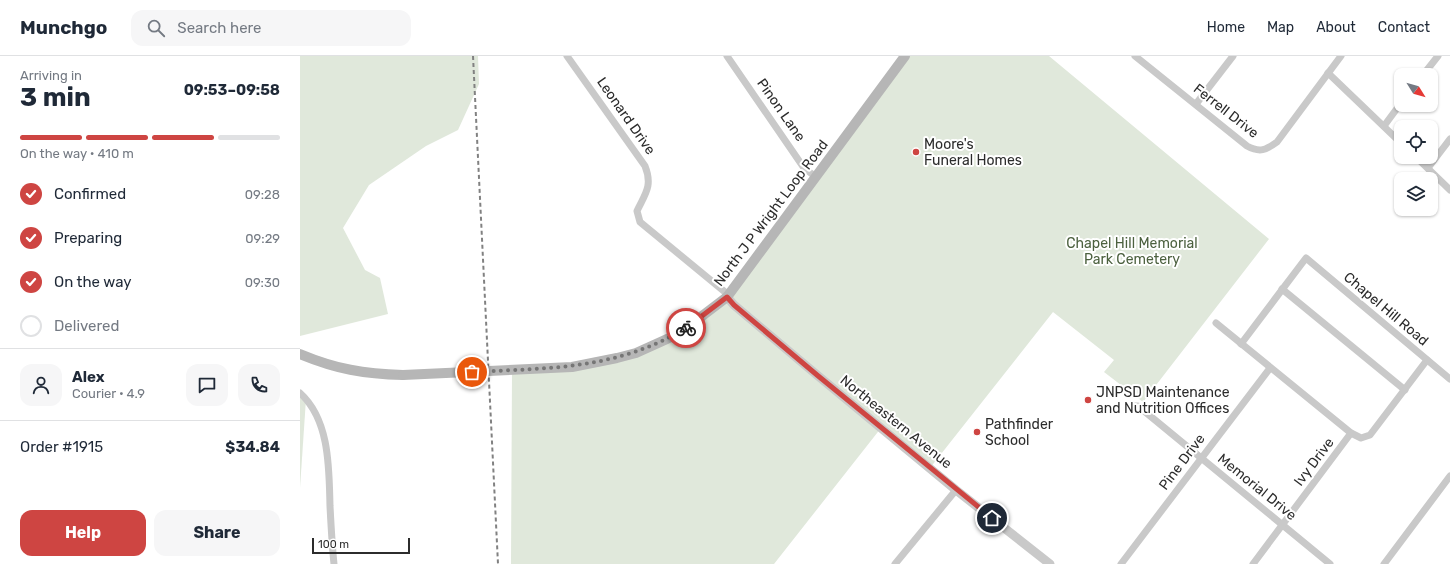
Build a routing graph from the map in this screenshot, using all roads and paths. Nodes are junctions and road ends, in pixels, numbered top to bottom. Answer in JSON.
{"nodes":[{"id":1,"x":567,"y":56,"type":"edge"},
{"id":2,"x":727,"y":56,"type":"edge"},
{"id":3,"x":905,"y":56,"type":"edge"},
{"id":4,"x":1135,"y":56,"type":"edge"},
{"id":5,"x":1232,"y":56,"type":"edge"},
{"id":6,"x":1341,"y":56,"type":"edge"},
{"id":7,"x":1438,"y":56,"type":"edge"},
{"id":8,"x":1429,"y":68,"type":"edge"},
{"id":9,"x":1328,"y":73,"type":"junction"},
{"id":10,"x":1196,"y":104,"type":"junction"},
{"id":11,"x":1395,"y":112,"type":"edge"},
{"id":12,"x":1384,"y":126,"type":"junction"},
{"id":13,"x":1394,"y":136,"type":"edge"},
{"id":14,"x":1450,"y":139,"type":"edge"},
{"id":15,"x":1424,"y":164,"type":"edge"},
{"id":16,"x":1428,"y":168,"type":"junction"},
{"id":17,"x":816,"y":177,"type":"junction"},
{"id":18,"x":1450,"y":190,"type":"edge"},
{"id":19,"x":1282,"y":289,"type":"junction"},
{"id":20,"x":727,"y":297,"type":"junction"},
{"id":21,"x":1216,"y":323,"type":"dead end"},
{"id":22,"x":1241,"y":344,"type":"junction"},
{"id":23,"x":300,"y":354,"type":"edge"},
{"id":24,"x":1427,"y":360,"type":"junction"},
{"id":25,"x":1270,"y":368,"type":"junction"},
{"id":26,"x":1450,"y":379,"type":"edge"},
{"id":27,"x":1405,"y":390,"type":"junction"},
{"id":28,"x":300,"y":393,"type":"edge"},
{"id":29,"x":1128,"y":408,"type":"dead end"},
{"id":30,"x":1351,"y":433,"type":"junction"},
{"id":31,"x":1200,"y":458,"type":"junction"},
{"id":32,"x":1450,"y":476,"type":"edge"},
{"id":33,"x":956,"y":490,"type":"junction"},
{"id":34,"x":1283,"y":525,"type":"junction"},
{"id":35,"x":334,"y":564,"type":"edge"},
{"id":36,"x":895,"y":564,"type":"edge"},
{"id":37,"x":1050,"y":564,"type":"edge"},
{"id":38,"x":1121,"y":564,"type":"edge"},
{"id":39,"x":1253,"y":564,"type":"edge"},
{"id":40,"x":1330,"y":564,"type":"edge"},
{"id":41,"x":1384,"y":564,"type":"edge"}],
"edges":[{"from":1,"to":20,"type":"street","name":"Leonard Drive"},
{"from":2,"to":17,"type":"street","name":"Pinon Lane"},
{"from":3,"to":17,"type":"main road","name":"North J P Wright Loop Road"},
{"from":4,"to":10,"type":"street","name":"Ferrell Drive"},
{"from":5,"to":10,"type":"street"},
{"from":6,"to":9,"type":"street","name":"Ferrell Drive"},
{"from":7,"to":8,"type":"street"},
{"from":9,"to":10,"type":"street","name":"Ferrell Drive"},
{"from":9,"to":12,"type":"street"},
{"from":11,"to":12,"type":"street"},
{"from":12,"to":13,"type":"street"},
{"from":14,"to":16,"type":"street"},
{"from":15,"to":16,"type":"street"},
{"from":16,"to":18,"type":"street"},
{"from":17,"to":20,"type":"main road","name":"North J P Wright Loop Road"},
{"from":19,"to":22,"type":"street"},
{"from":19,"to":24,"type":"street","name":"Chapel Hill Road"},
{"from":19,"to":27,"type":"street"},
{"from":20,"to":23,"type":"main road","name":"North J P Wright Loop Road","bridge":true},
{"from":20,"to":33,"type":"street","name":"Northeastern Avenue"},
{"from":21,"to":22,"type":"street"},
{"from":22,"to":25,"type":"street"},
{"from":24,"to":26,"type":"street","name":"Chapel Hill Road"},
{"from":24,"to":27,"type":"street","name":"Ivy Drive"},
{"from":25,"to":30,"type":"street","name":"Ivy Drive"},
{"from":25,"to":31,"type":"street","name":"Pine Drive"},
{"from":27,"to":30,"type":"street","name":"Ivy Drive"},
{"from":28,"to":35,"type":"street"},
{"from":29,"to":31,"type":"street","name":"Memorial Drive"},
{"from":30,"to":34,"type":"street","name":"Ivy Drive"},
{"from":31,"to":34,"type":"street","name":"Memorial Drive"},
{"from":31,"to":38,"type":"street","name":"Pine Drive"},
{"from":32,"to":41,"type":"street"},
{"from":33,"to":36,"type":"street"},
{"from":33,"to":37,"type":"street","name":"Northeastern Avenue"},
{"from":34,"to":39,"type":"street","name":"Ivy Drive"},
{"from":34,"to":40,"type":"street","name":"Memorial Drive"}]}
